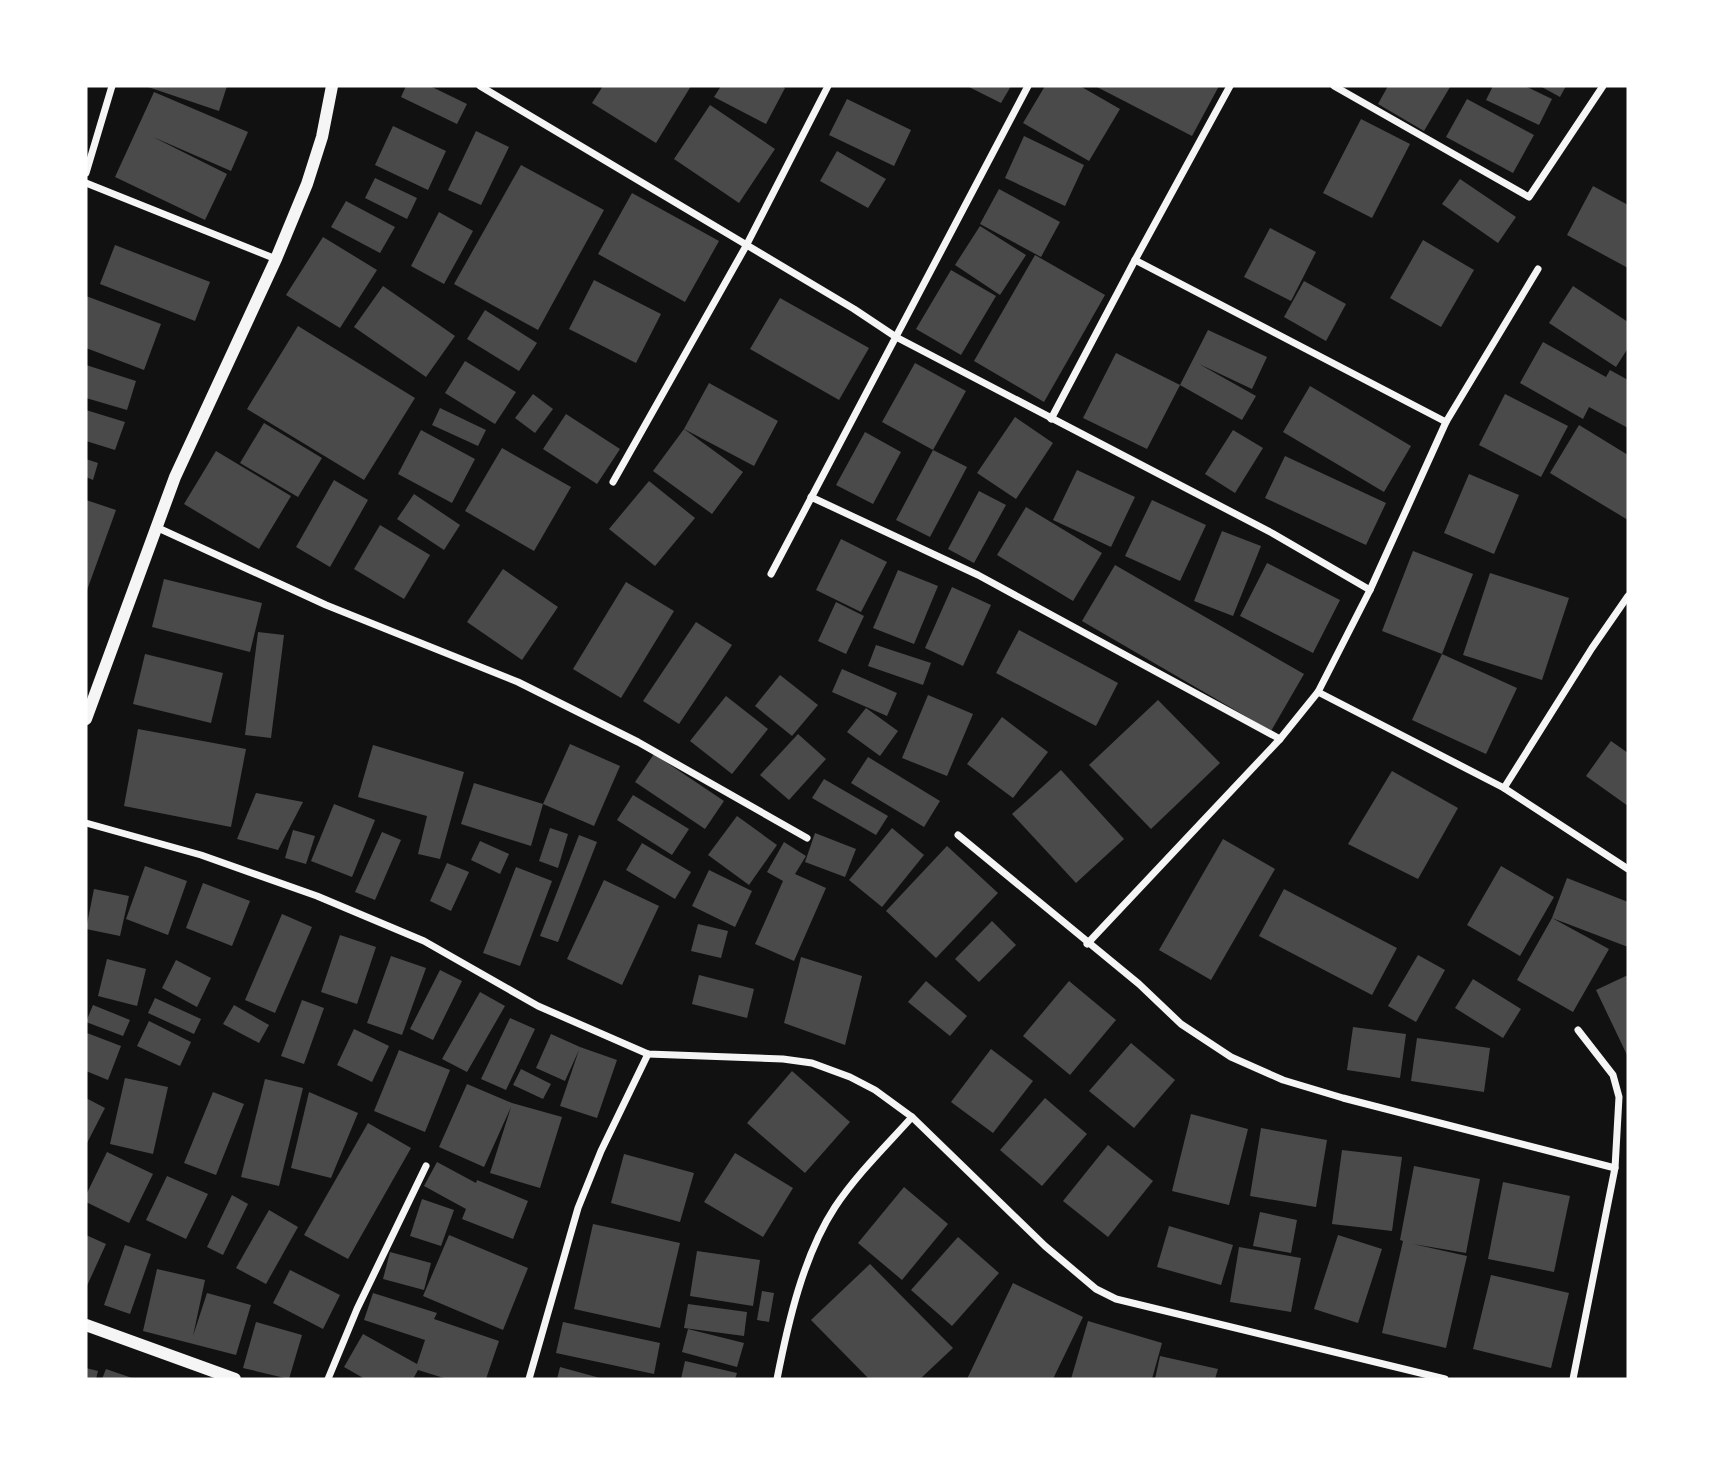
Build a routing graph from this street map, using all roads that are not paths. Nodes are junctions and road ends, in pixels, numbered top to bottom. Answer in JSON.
{"nodes":[{"id":1,"x":112,"y":86,"type":"edge"},
{"id":2,"x":332,"y":86,"type":"edge"},
{"id":3,"x":480,"y":86,"type":"edge"},
{"id":4,"x":828,"y":86,"type":"edge"},
{"id":5,"x":1028,"y":86,"type":"edge"},
{"id":6,"x":1230,"y":86,"type":"edge"},
{"id":7,"x":1334,"y":86,"type":"edge"},
{"id":8,"x":1603,"y":86,"type":"edge"},
{"id":9,"x":86,"y":173,"type":"edge"},
{"id":10,"x":86,"y":183,"type":"edge"},
{"id":11,"x":747,"y":246,"type":"junction"},
{"id":12,"x":275,"y":259,"type":"junction"},
{"id":13,"x":1135,"y":260,"type":"junction"},
{"id":14,"x":1538,"y":269,"type":"dead end"},
{"id":15,"x":896,"y":337,"type":"junction"},
{"id":16,"x":1051,"y":419,"type":"junction"},
{"id":17,"x":1446,"y":422,"type":"junction"},
{"id":18,"x":613,"y":482,"type":"dead end"},
{"id":19,"x":811,"y":497,"type":"junction"},
{"id":20,"x":156,"y":527,"type":"junction"},
{"id":21,"x":771,"y":574,"type":"dead end"},
{"id":22,"x":1370,"y":590,"type":"junction"},
{"id":23,"x":1628,"y":597,"type":"edge"},
{"id":24,"x":1318,"y":692,"type":"junction"},
{"id":25,"x":86,"y":719,"type":"edge"},
{"id":26,"x":1280,"y":739,"type":"junction"},
{"id":27,"x":1504,"y":788,"type":"junction"},
{"id":28,"x":86,"y":823,"type":"edge"},
{"id":29,"x":958,"y":835,"type":"dead end"},
{"id":30,"x":807,"y":838,"type":"dead end"},
{"id":31,"x":1628,"y":869,"type":"edge"},
{"id":32,"x":1087,"y":944,"type":"junction"},
{"id":33,"x":1578,"y":1030,"type":"dead end"},
{"id":34,"x":648,"y":1054,"type":"junction"},
{"id":35,"x":912,"y":1117,"type":"junction"},
{"id":36,"x":426,"y":1166,"type":"dead end"},
{"id":37,"x":1615,"y":1168,"type":"junction"},
{"id":38,"x":86,"y":1325,"type":"edge"},
{"id":39,"x":235,"y":1379,"type":"edge"},
{"id":40,"x":328,"y":1379,"type":"edge"},
{"id":41,"x":529,"y":1379,"type":"edge"},
{"id":42,"x":777,"y":1379,"type":"edge"},
{"id":43,"x":1446,"y":1379,"type":"edge"},
{"id":44,"x":1573,"y":1379,"type":"edge"}],
"edges":[{"from":1,"to":9,"type":"street"},
{"from":2,"to":12,"type":"street"},
{"from":3,"to":11,"type":"street"},
{"from":4,"to":11,"type":"street"},
{"from":5,"to":15,"type":"street"},
{"from":6,"to":13,"type":"street"},
{"from":7,"to":8,"type":"street"},
{"from":10,"to":12,"type":"street"},
{"from":11,"to":15,"type":"street"},
{"from":11,"to":18,"type":"street"},
{"from":12,"to":20,"type":"street"},
{"from":13,"to":16,"type":"street"},
{"from":13,"to":17,"type":"street"},
{"from":14,"to":17,"type":"street"},
{"from":15,"to":16,"type":"street"},
{"from":15,"to":19,"type":"street"},
{"from":16,"to":22,"type":"street"},
{"from":17,"to":22,"type":"street"},
{"from":19,"to":21,"type":"street"},
{"from":19,"to":26,"type":"street"},
{"from":20,"to":25,"type":"street"},
{"from":20,"to":30,"type":"street"},
{"from":22,"to":24,"type":"street"},
{"from":23,"to":27,"type":"street"},
{"from":24,"to":26,"type":"street"},
{"from":24,"to":27,"type":"street"},
{"from":26,"to":32,"type":"street"},
{"from":27,"to":31,"type":"street"},
{"from":28,"to":34,"type":"street"},
{"from":29,"to":32,"type":"street"},
{"from":32,"to":37,"type":"street"},
{"from":33,"to":37,"type":"street"},
{"from":34,"to":35,"type":"street"},
{"from":34,"to":41,"type":"street"},
{"from":35,"to":42,"type":"street"},
{"from":35,"to":43,"type":"street"},
{"from":36,"to":40,"type":"street"},
{"from":37,"to":44,"type":"street"},
{"from":38,"to":39,"type":"street"}]}
